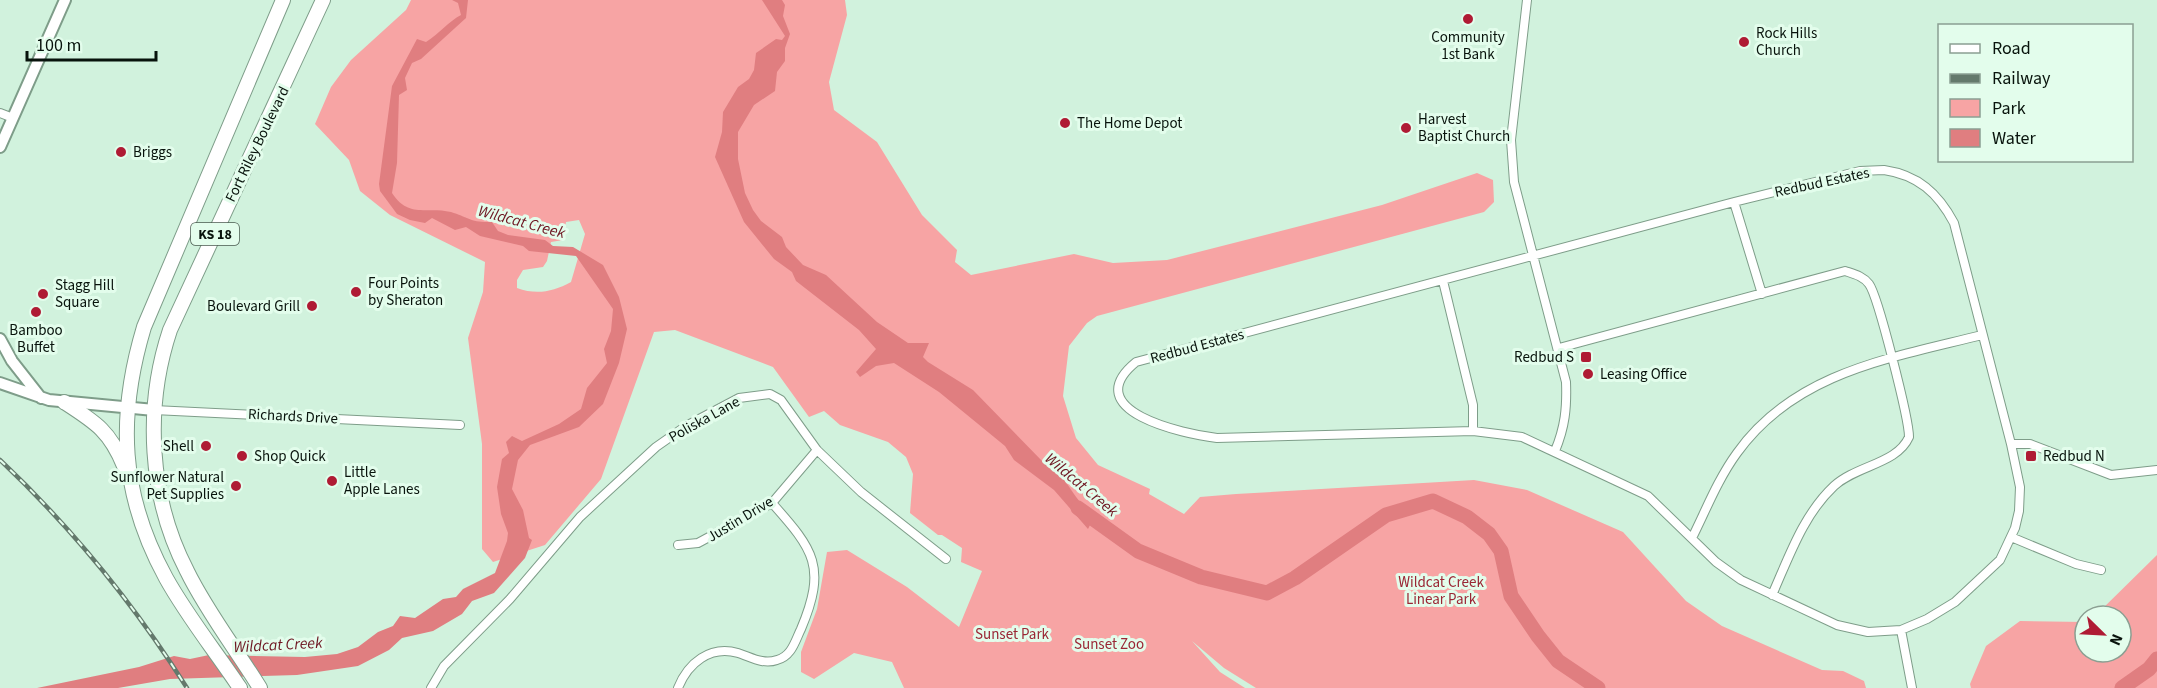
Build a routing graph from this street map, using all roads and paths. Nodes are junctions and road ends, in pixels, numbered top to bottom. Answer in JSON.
{"nodes":[{"id":1,"x":65,"y":0,"type":"edge"},
{"id":2,"x":283,"y":0,"type":"edge"},
{"id":3,"x":323,"y":0,"type":"edge"},
{"id":4,"x":1527,"y":0,"type":"edge"},
{"id":5,"x":0,"y":113,"type":"edge"},
{"id":6,"x":12,"y":118,"type":"junction"},
{"id":7,"x":0,"y":147,"type":"edge"},
{"id":8,"x":1734,"y":202,"type":"junction"},
{"id":9,"x":1533,"y":255,"type":"junction"},
{"id":10,"x":1443,"y":281,"type":"junction"},
{"id":11,"x":1762,"y":294,"type":"junction"},
{"id":12,"x":1982,"y":335,"type":"junction"},
{"id":13,"x":0,"y":339,"type":"edge"},
{"id":14,"x":1559,"y":348,"type":"junction"},
{"id":15,"x":1892,"y":358,"type":"junction"},
{"id":16,"x":0,"y":383,"type":"edge"},
{"id":17,"x":41,"y":398,"type":"junction"},
{"id":18,"x":64,"y":402,"type":"junction"},
{"id":19,"x":126,"y":407,"type":"junction"},
{"id":20,"x":154,"y":410,"type":"junction"},
{"id":21,"x":460,"y":425,"type":"dead end"},
{"id":22,"x":1473,"y":431,"type":"junction"},
{"id":23,"x":2011,"y":444,"type":"junction"},
{"id":24,"x":817,"y":450,"type":"junction"},
{"id":25,"x":1555,"y":451,"type":"junction"},
{"id":26,"x":2157,"y":470,"type":"edge"},
{"id":27,"x":130,"y":483,"type":"junction"},
{"id":28,"x":772,"y":503,"type":"junction"},
{"id":29,"x":2011,"y":537,"type":"junction"},
{"id":30,"x":1692,"y":538,"type":"junction"},
{"id":31,"x":678,"y":545,"type":"dead end"},
{"id":32,"x":946,"y":559,"type":"dead end"},
{"id":33,"x":2101,"y":570,"type":"dead end"},
{"id":34,"x":1772,"y":595,"type":"junction"},
{"id":35,"x":1901,"y":630,"type":"junction"},
{"id":36,"x":240,"y":688,"type":"edge"},
{"id":37,"x":260,"y":688,"type":"edge"},
{"id":38,"x":431,"y":688,"type":"edge"},
{"id":39,"x":678,"y":688,"type":"edge"},
{"id":40,"x":1912,"y":688,"type":"edge"}],
"edges":[{"from":1,"to":6,"type":"street"},
{"from":2,"to":19,"type":"highway","name":"Fort Riley Boulevard","number":"KS 18"},
{"from":3,"to":20,"type":"highway","name":"Fort Riley Boulevard","number":"KS 18"},
{"from":4,"to":9,"type":"street"},
{"from":5,"to":6,"type":"street"},
{"from":6,"to":7,"type":"street"},
{"from":8,"to":9,"type":"street","name":"Redbud Estates"},
{"from":8,"to":11,"type":"street"},
{"from":8,"to":12,"type":"street","name":"Redbud Estates"},
{"from":9,"to":10,"type":"street","name":"Redbud Estates"},
{"from":9,"to":14,"type":"street"},
{"from":10,"to":22,"type":"street"},
{"from":10,"to":22,"type":"street","name":"Redbud Estates"},
{"from":11,"to":14,"type":"street"},
{"from":11,"to":15,"type":"street"},
{"from":12,"to":15,"type":"street"},
{"from":12,"to":23,"type":"street","name":"Redbud Estates"},
{"from":13,"to":17,"type":"street"},
{"from":14,"to":25,"type":"street"},
{"from":15,"to":30,"type":"street"},
{"from":15,"to":34,"type":"street"},
{"from":16,"to":17,"type":"street","name":"Richards Drive"},
{"from":17,"to":18,"type":"street","name":"Richards Drive"},
{"from":18,"to":19,"type":"street","name":"Richards Drive"},
{"from":18,"to":27,"type":"highway"},
{"from":19,"to":20,"type":"street","name":"Richards Drive"},
{"from":19,"to":27,"type":"highway","name":"Fort Riley Boulevard","number":"KS 18"},
{"from":20,"to":21,"type":"street","name":"Richards Drive"},
{"from":20,"to":37,"type":"highway","name":"Fort Riley Boulevard","number":"KS 18"},
{"from":22,"to":25,"type":"street","name":"Redbud Estates"},
{"from":23,"to":26,"type":"street"},
{"from":23,"to":29,"type":"street","name":"Redbud Estates"},
{"from":24,"to":28,"type":"street","name":"Justin Drive"},
{"from":24,"to":32,"type":"street","name":"Poliska Lane"},
{"from":24,"to":38,"type":"street","name":"Poliska Lane"},
{"from":25,"to":30,"type":"street","name":"Redbud Estates"},
{"from":27,"to":36,"type":"highway","name":"Fort Riley Boulevard","number":"KS 18"},
{"from":28,"to":31,"type":"street","name":"Justin Drive"},
{"from":28,"to":39,"type":"street"},
{"from":29,"to":33,"type":"street"},
{"from":29,"to":35,"type":"street","name":"Redbud Estates"},
{"from":30,"to":34,"type":"street","name":"Redbud Estates"},
{"from":34,"to":35,"type":"street","name":"Redbud Estates"},
{"from":35,"to":40,"type":"street"}]}
